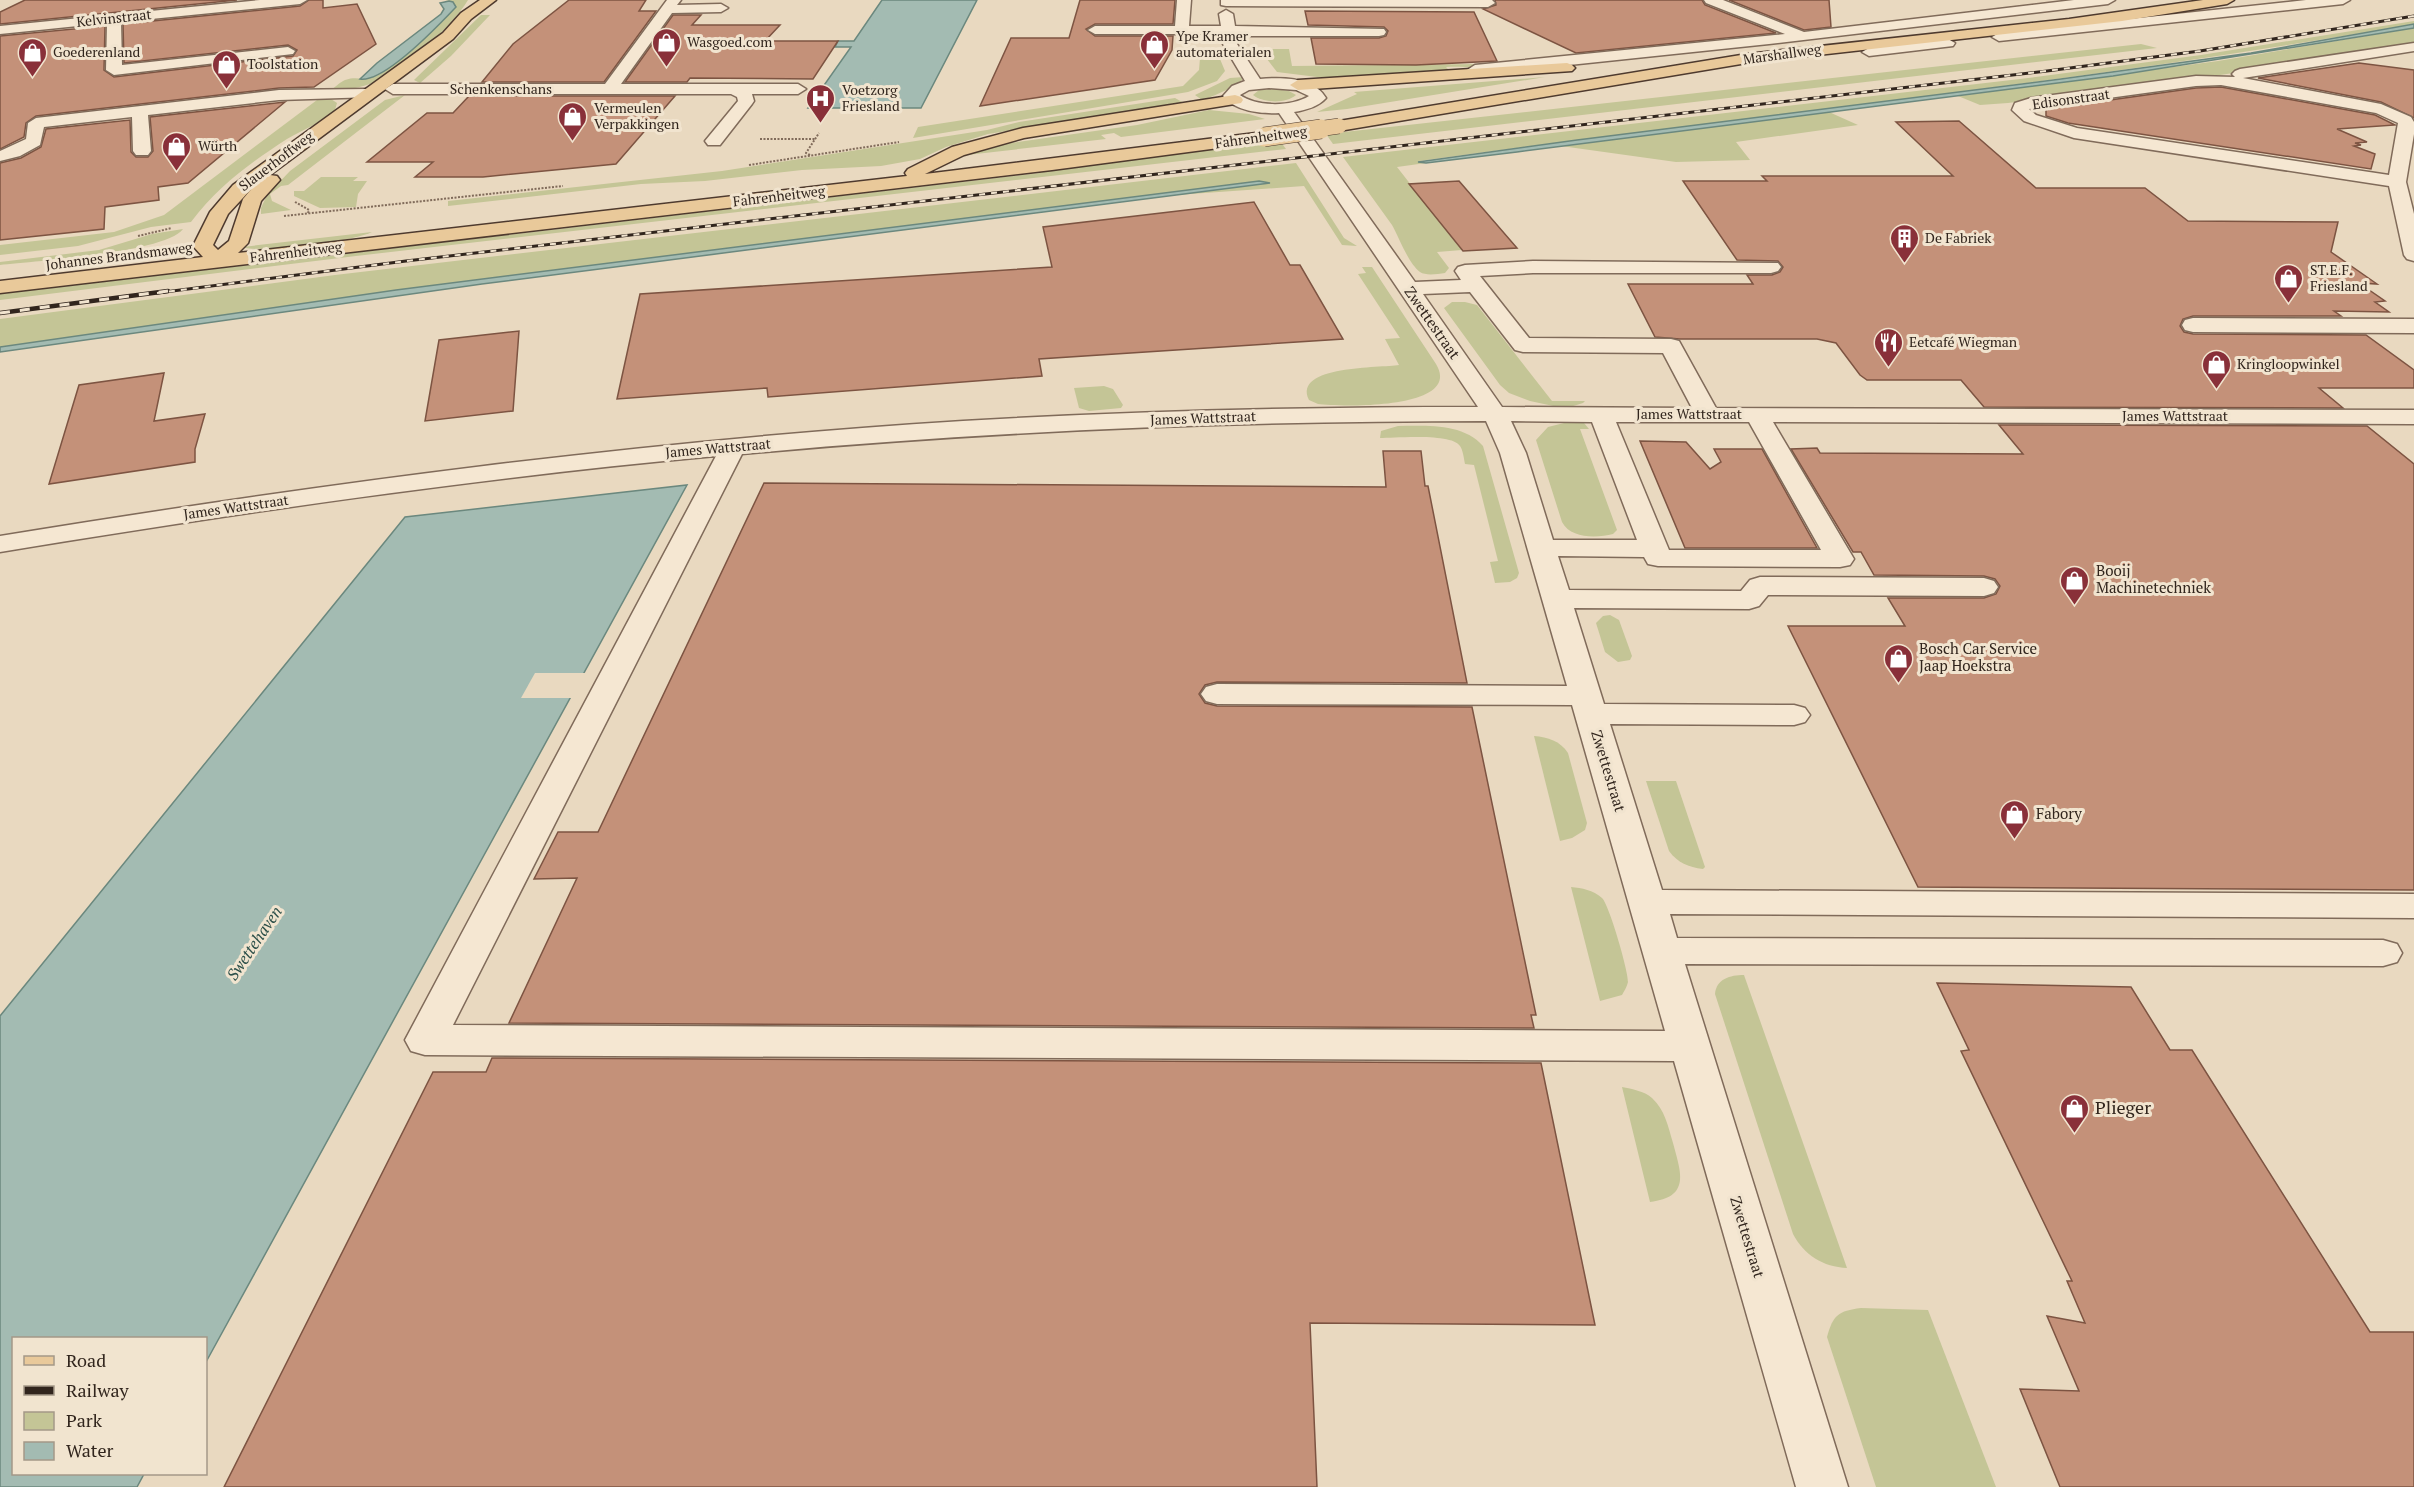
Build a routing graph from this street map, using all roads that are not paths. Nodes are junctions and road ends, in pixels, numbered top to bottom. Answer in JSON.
{"nodes":[{"id":1,"x":300,"y":0,"type":"edge"},
{"id":2,"x":474,"y":0,"type":"edge"},
{"id":3,"x":489,"y":0,"type":"edge"},
{"id":4,"x":1184,"y":0,"type":"edge"},
{"id":5,"x":1711,"y":0,"type":"edge"},
{"id":6,"x":2108,"y":0,"type":"edge"},
{"id":7,"x":2160,"y":0,"type":"edge"},
{"id":8,"x":2227,"y":0,"type":"edge"},
{"id":9,"x":2343,"y":0,"type":"edge"},
{"id":10,"x":1226,"y":1,"type":"edge"},
{"id":11,"x":1245,"y":1,"type":"edge"},
{"id":12,"x":264,"y":2,"type":"edge"},
{"id":13,"x":1488,"y":3,"type":"dead end"},
{"id":14,"x":671,"y":4,"type":"edge"},
{"id":15,"x":721,"y":8,"type":"dead end"},
{"id":16,"x":466,"y":16,"type":"junction"},
{"id":17,"x":128,"y":17,"type":"edge"},
{"id":18,"x":0,"y":22,"type":"edge"},
{"id":19,"x":0,"y":30,"type":"edge"},
{"id":20,"x":1095,"y":30,"type":"dead end"},
{"id":21,"x":1182,"y":30,"type":"junction"},
{"id":22,"x":1227,"y":31,"type":"junction"},
{"id":23,"x":1378,"y":32,"type":"dead end"},
{"id":24,"x":447,"y":36,"type":"junction"},
{"id":25,"x":1249,"y":36,"type":"junction"},
{"id":26,"x":1802,"y":36,"type":"junction"},
{"id":27,"x":2414,"y":47,"type":"edge"},
{"id":28,"x":288,"y":51,"type":"dead end"},
{"id":29,"x":1869,"y":52,"type":"dead end"},
{"id":30,"x":1691,"y":58,"type":"junction"},
{"id":31,"x":1266,"y":67,"type":"dead end"},
{"id":32,"x":1577,"y":76,"type":"junction"},
{"id":33,"x":1620,"y":78,"type":"junction"},
{"id":34,"x":1397,"y":80,"type":"junction"},
{"id":35,"x":2221,"y":80,"type":"junction"},
{"id":36,"x":1255,"y":84,"type":"junction"},
{"id":37,"x":393,"y":89,"type":"junction"},
{"id":38,"x":463,"y":89,"type":"junction"},
{"id":39,"x":610,"y":89,"type":"junction"},
{"id":40,"x":735,"y":89,"type":"junction"},
{"id":41,"x":798,"y":89,"type":"dead end"},
{"id":42,"x":367,"y":94,"type":"junction"},
{"id":43,"x":1318,"y":94,"type":"junction"},
{"id":44,"x":295,"y":95,"type":"junction"},
{"id":45,"x":1235,"y":100,"type":"junction"},
{"id":46,"x":445,"y":103,"type":"dead end"},
{"id":47,"x":1277,"y":108,"type":"junction"},
{"id":48,"x":1336,"y":121,"type":"junction"},
{"id":49,"x":176,"y":123,"type":"dead end"},
{"id":50,"x":141,"y":124,"type":"junction"},
{"id":51,"x":715,"y":140,"type":"road end"},
{"id":52,"x":142,"y":151,"type":"dead end"},
{"id":53,"x":0,"y":156,"type":"edge"},
{"id":54,"x":932,"y":165,"type":"junction"},
{"id":55,"x":2397,"y":183,"type":"junction"},
{"id":56,"x":806,"y":193,"type":"junction"},
{"id":57,"x":238,"y":243,"type":"junction"},
{"id":58,"x":210,"y":254,"type":"junction"},
{"id":59,"x":2414,"y":255,"type":"edge"},
{"id":60,"x":1771,"y":267,"type":"dead end"},
{"id":61,"x":0,"y":270,"type":"edge"},
{"id":62,"x":1476,"y":285,"type":"junction"},
{"id":63,"x":0,"y":287,"type":"edge"},
{"id":64,"x":1409,"y":289,"type":"junction"},
{"id":65,"x":2193,"y":325,"type":"dead end"},
{"id":66,"x":2414,"y":326,"type":"edge"},
{"id":67,"x":1495,"y":414,"type":"junction"},
{"id":68,"x":1601,"y":414,"type":"junction"},
{"id":69,"x":1708,"y":415,"type":"junction"},
{"id":70,"x":1757,"y":415,"type":"junction"},
{"id":71,"x":2414,"y":417,"type":"edge"},
{"id":72,"x":733,"y":447,"type":"junction"},
{"id":73,"x":0,"y":544,"type":"edge"},
{"id":74,"x":1542,"y":548,"type":"junction"},
{"id":75,"x":1654,"y":549,"type":"junction"},
{"id":76,"x":1984,"y":587,"type":"dead end"},
{"id":77,"x":1557,"y":599,"type":"junction"},
{"id":78,"x":1217,"y":694,"type":"dead end"},
{"id":79,"x":1589,"y":705,"type":"junction"},
{"id":80,"x":1794,"y":715,"type":"dead end"},
{"id":81,"x":1647,"y":902,"type":"junction"},
{"id":82,"x":2414,"y":906,"type":"edge"},
{"id":83,"x":1662,"y":951,"type":"junction"},
{"id":84,"x":2383,"y":953,"type":"dead end"},
{"id":85,"x":1691,"y":1046,"type":"junction"},
{"id":86,"x":1822,"y":1487,"type":"edge"}],
"edges":[{"from":1,"to":12,"type":"street"},
{"from":2,"to":16,"type":"main road","name":"Slauerhoffweg"},
{"from":3,"to":16,"type":"main road","name":"Slauerhoffweg"},
{"from":4,"to":21,"type":"street"},
{"from":5,"to":26,"type":"street"},
{"from":6,"to":26,"type":"street","name":"Marshallweg"},
{"from":7,"to":30,"type":"main road","name":"Marshallweg"},
{"from":8,"to":33,"type":"main road","name":"Marshallweg"},
{"from":9,"to":29,"type":"street"},
{"from":10,"to":11,"type":"street"},
{"from":10,"to":22,"type":"street"},
{"from":11,"to":13,"type":"street"},
{"from":11,"to":25,"type":"street"},
{"from":12,"to":17,"type":"street"},
{"from":14,"to":15,"type":"street"},
{"from":14,"to":39,"type":"street"},
{"from":16,"to":24,"type":"main road","name":"Slauerhoffweg"},
{"from":17,"to":18,"type":"street"},
{"from":17,"to":19,"type":"street","name":"Kelvinstraat"},
{"from":17,"to":28,"type":"street"},
{"from":20,"to":21,"type":"street"},
{"from":21,"to":22,"type":"street"},
{"from":22,"to":25,"type":"street"},
{"from":22,"to":36,"type":"street"},
{"from":23,"to":25,"type":"street"},
{"from":24,"to":37,"type":"main road","name":"Slauerhoffweg"},
{"from":24,"to":42,"type":"main road","name":"Slauerhoffweg"},
{"from":26,"to":34,"type":"street","name":"Marshallweg"},
{"from":27,"to":35,"type":"street"},
{"from":30,"to":32,"type":"main road","name":"Marshallweg"},
{"from":30,"to":34,"type":"main road"},
{"from":31,"to":47,"type":"street","name":"Zwettestraat"},
{"from":32,"to":33,"type":"main road"},
{"from":32,"to":43,"type":"main road"},
{"from":32,"to":48,"type":"main road","name":"Marshallweg"},
{"from":33,"to":48,"type":"main road","name":"Marshallweg"},
{"from":34,"to":47,"type":"main road"},
{"from":35,"to":55,"type":"street","name":"Edisonstraat"},
{"from":35,"to":55,"type":"street","name":"Edisonstraat"},
{"from":36,"to":45,"type":"street"},
{"from":36,"to":47,"type":"street"},
{"from":37,"to":38,"type":"street","name":"Schenkenschans"},
{"from":37,"to":57,"type":"main road","name":"Slauerhoffweg"},
{"from":38,"to":39,"type":"street","name":"Schenkenschans"},
{"from":38,"to":46,"type":"street"},
{"from":39,"to":40,"type":"street","name":"Schenkenschans"},
{"from":40,"to":41,"type":"street","name":"Schenkenschans"},
{"from":40,"to":51,"type":"street"},
{"from":42,"to":44,"type":"street"},
{"from":42,"to":58,"type":"main road","name":"Slauerhoffweg"},
{"from":43,"to":47,"type":"street"},
{"from":43,"to":47,"type":"street"},
{"from":44,"to":49,"type":"street"},
{"from":44,"to":50,"type":"street"},
{"from":45,"to":47,"type":"street"},
{"from":45,"to":54,"type":"main road"},
{"from":47,"to":48,"type":"main road","name":"Fahrenheitweg","bridge":true},
{"from":47,"to":54,"type":"main road","name":"Fahrenheitweg"},
{"from":47,"to":56,"type":"main road","name":"Fahrenheitweg"},
{"from":47,"to":64,"type":"street","name":"Zwettestraat"},
{"from":50,"to":52,"type":"street"},
{"from":50,"to":53,"type":"street"},
{"from":54,"to":56,"type":"main road"},
{"from":54,"to":57,"type":"main road","name":"Fahrenheitweg"},
{"from":55,"to":59,"type":"street","name":"Edisonstraat"},
{"from":56,"to":58,"type":"main road","name":"Fahrenheitweg"},
{"from":57,"to":58,"type":"main road","name":"Johannes Brandsmaweg"},
{"from":58,"to":61,"type":"main road","name":"Johannes Brandsmaweg"},
{"from":58,"to":63,"type":"main road","name":"Johannes Brandsmaweg"},
{"from":60,"to":62,"type":"street"},
{"from":62,"to":64,"type":"street"},
{"from":62,"to":69,"type":"street"},
{"from":64,"to":67,"type":"street","name":"Zwettestraat"},
{"from":65,"to":66,"type":"street"},
{"from":67,"to":68,"type":"street","name":"James Wattstraat"},
{"from":67,"to":72,"type":"street","name":"James Wattstraat"},
{"from":67,"to":74,"type":"street","name":"Zwettestraat"},
{"from":68,"to":69,"type":"street","name":"James Wattstraat"},
{"from":68,"to":75,"type":"street"},
{"from":69,"to":70,"type":"street","name":"James Wattstraat"},
{"from":70,"to":71,"type":"street","name":"James Wattstraat"},
{"from":70,"to":75,"type":"street"},
{"from":72,"to":73,"type":"street","name":"James Wattstraat"},
{"from":72,"to":85,"type":"street"},
{"from":74,"to":75,"type":"street"},
{"from":74,"to":77,"type":"street","name":"Zwettestraat"},
{"from":76,"to":77,"type":"street"},
{"from":77,"to":79,"type":"street","name":"Zwettestraat"},
{"from":78,"to":79,"type":"street"},
{"from":79,"to":80,"type":"street"},
{"from":79,"to":81,"type":"street","name":"Zwettestraat"},
{"from":81,"to":82,"type":"street"},
{"from":81,"to":83,"type":"street","name":"Zwettestraat"},
{"from":83,"to":84,"type":"street"},
{"from":83,"to":85,"type":"street","name":"Zwettestraat"},
{"from":85,"to":86,"type":"street","name":"Zwettestraat"}]}
